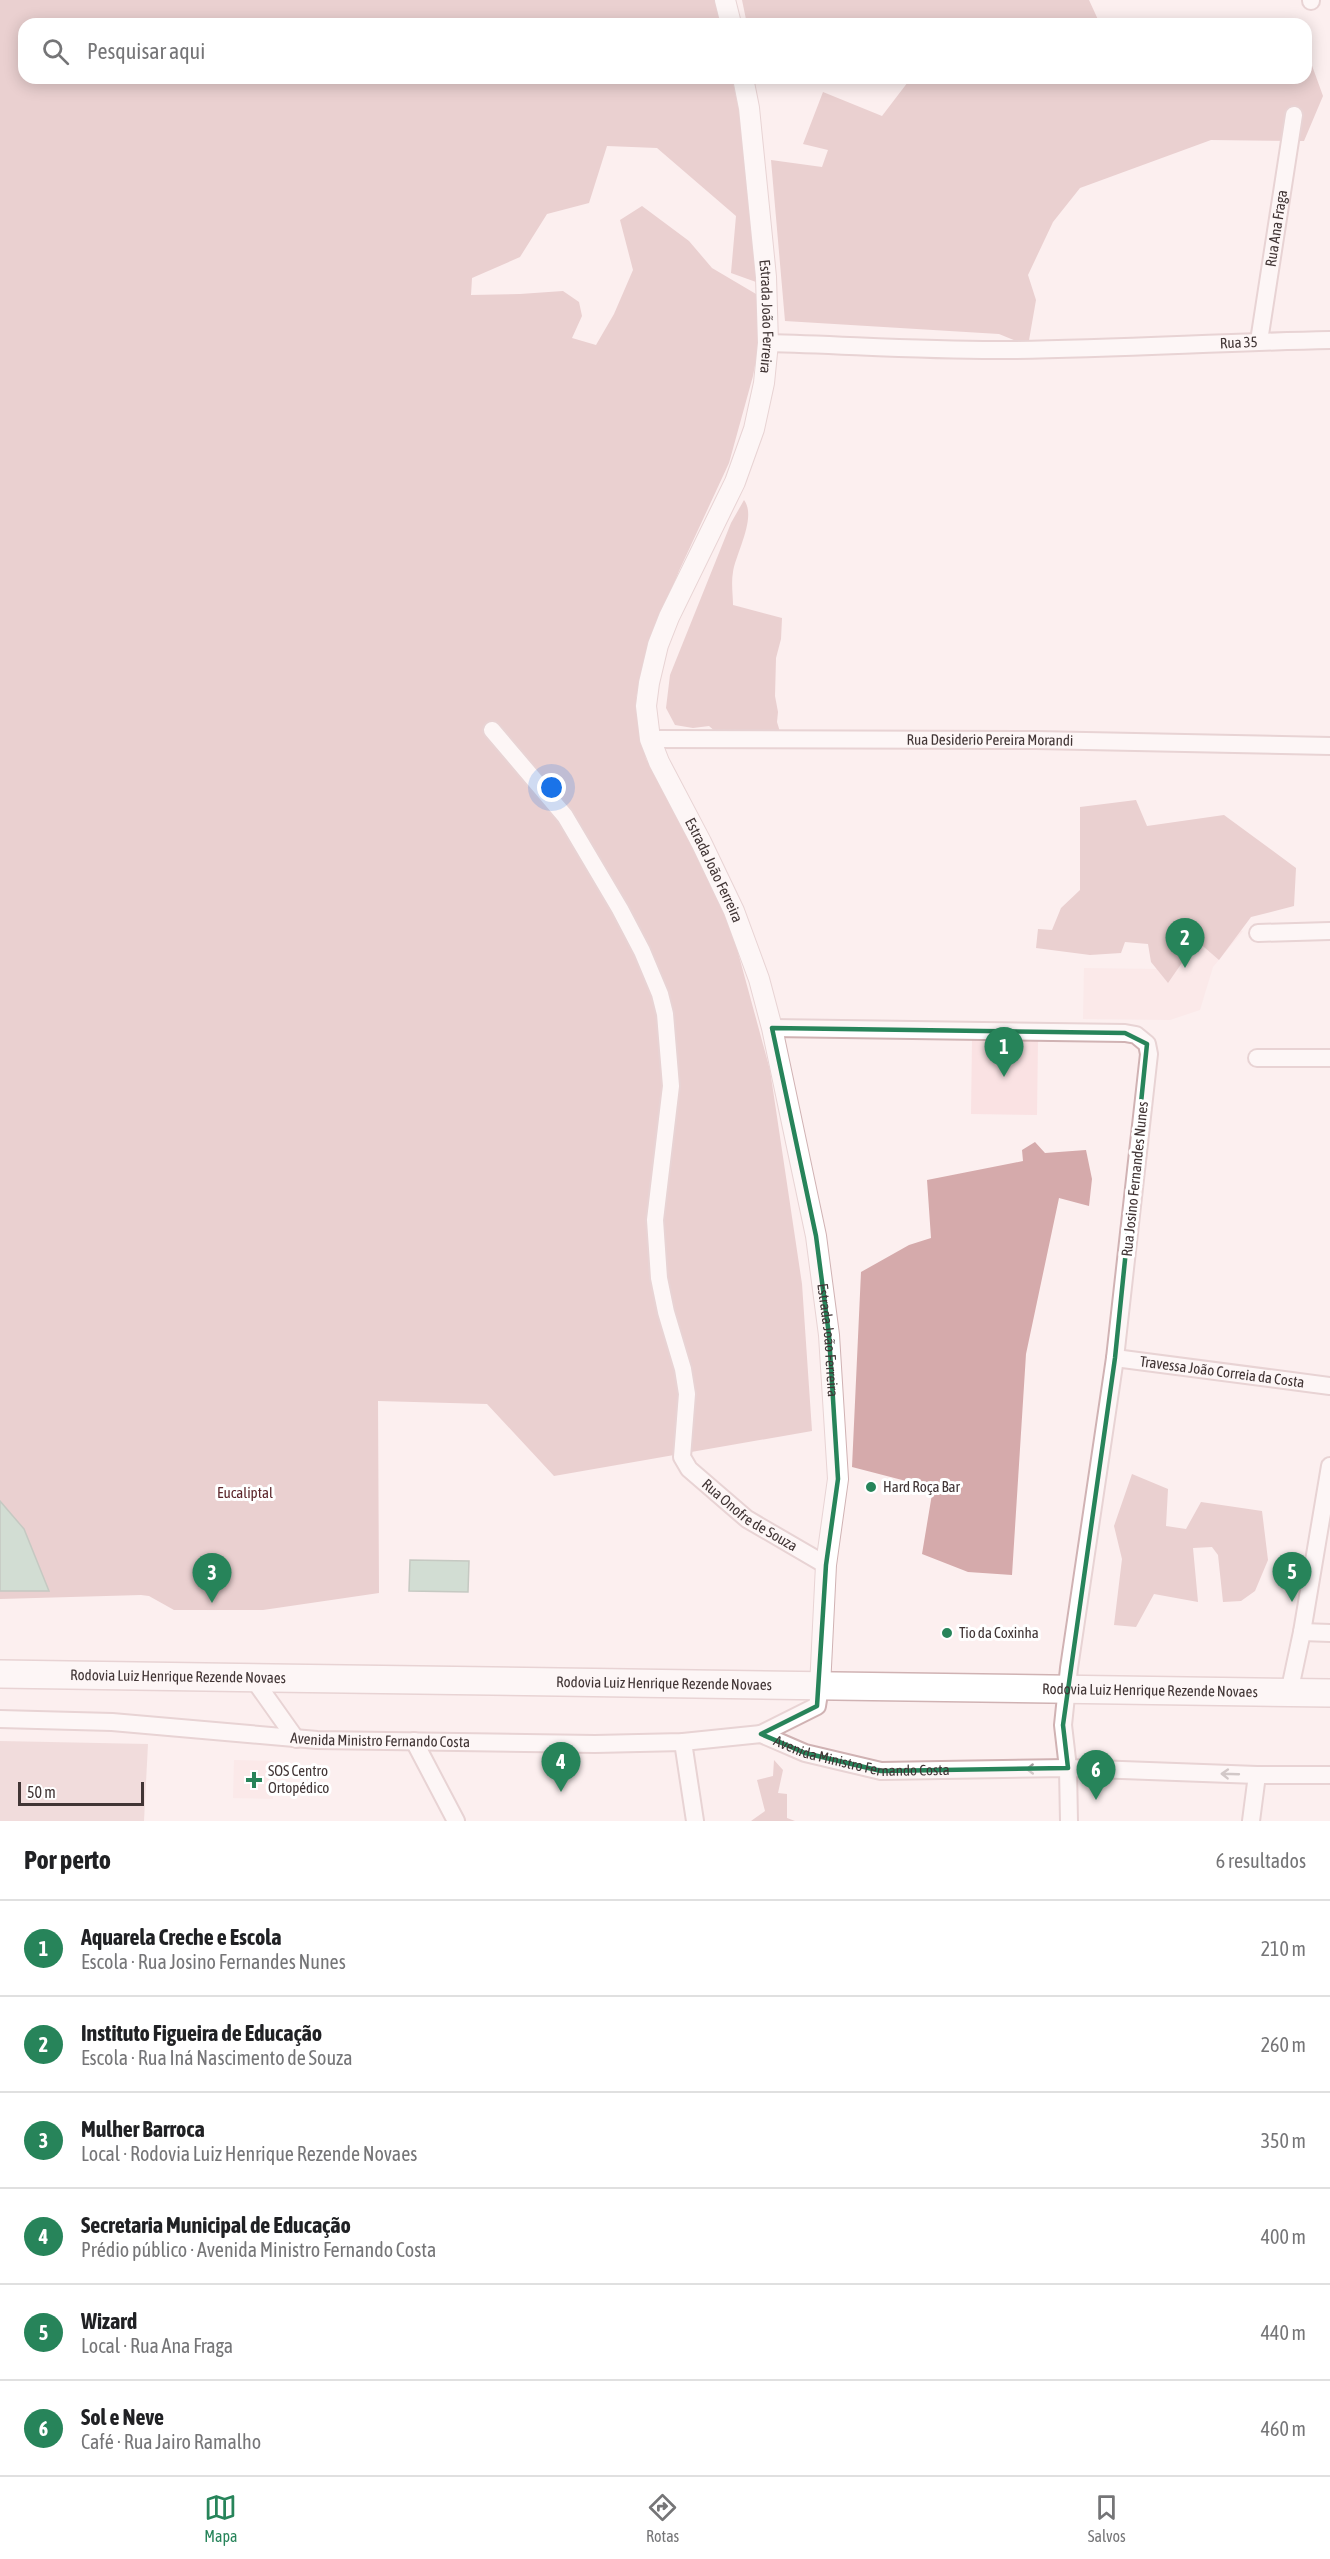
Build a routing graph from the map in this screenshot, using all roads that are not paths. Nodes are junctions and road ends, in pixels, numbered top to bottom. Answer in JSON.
{"nodes":[{"id":1,"x":725,"y":0,"type":"edge"},
{"id":2,"x":730,"y":18,"type":"edge"},
{"id":3,"x":744,"y":84,"type":"edge"},
{"id":4,"x":1294,"y":115,"type":"dead end"},
{"id":5,"x":1330,"y":340,"type":"edge"},
{"id":6,"x":1259,"y":341,"type":"junction"},
{"id":7,"x":768,"y":343,"type":"junction"},
{"id":8,"x":492,"y":730,"type":"dead end"},
{"id":9,"x":650,"y":740,"type":"junction"},
{"id":10,"x":1330,"y":746,"type":"edge"},
{"id":11,"x":1330,"y":931,"type":"edge"},
{"id":12,"x":1258,"y":933,"type":"dead end"},
{"id":13,"x":772,"y":1028,"type":"junction"},
{"id":14,"x":1257,"y":1058,"type":"dead end"},
{"id":15,"x":1330,"y":1058,"type":"edge"},
{"id":16,"x":1115,"y":1358,"type":"junction"},
{"id":17,"x":1330,"y":1386,"type":"edge"},
{"id":18,"x":1330,"y":1466,"type":"edge"},
{"id":19,"x":826,"y":1565,"type":"junction"},
{"id":20,"x":1302,"y":1632,"type":"junction"},
{"id":21,"x":1330,"y":1634,"type":"edge"},
{"id":22,"x":0,"y":1674,"type":"edge"},
{"id":23,"x":252,"y":1677,"type":"junction"},
{"id":24,"x":820,"y":1687,"type":"junction"},
{"id":25,"x":1066,"y":1690,"type":"junction"},
{"id":26,"x":1289,"y":1693,"type":"junction"},
{"id":27,"x":1330,"y":1693,"type":"edge"},
{"id":28,"x":0,"y":1719,"type":"edge"},
{"id":29,"x":761,"y":1734,"type":"junction"},
{"id":30,"x":296,"y":1739,"type":"junction"},
{"id":31,"x":414,"y":1742,"type":"junction"},
{"id":32,"x":683,"y":1742,"type":"junction"},
{"id":33,"x":1068,"y":1768,"type":"junction"},
{"id":34,"x":1330,"y":1774,"type":"edge"},
{"id":35,"x":1257,"y":1775,"type":"junction"},
{"id":36,"x":456,"y":1821,"type":"edge"},
{"id":37,"x":695,"y":1821,"type":"edge"},
{"id":38,"x":1069,"y":1821,"type":"edge"},
{"id":39,"x":1251,"y":1821,"type":"edge"}],
"edges":[{"from":1,"to":2,"type":"street"},
{"from":3,"to":7,"type":"street","name":"Estrada João Ferreira"},
{"from":4,"to":6,"type":"street","name":"Rua Ana Fraga"},
{"from":5,"to":6,"type":"street","name":"Rua 35"},
{"from":6,"to":7,"type":"street","name":"Rua 35"},
{"from":7,"to":9,"type":"street","name":"Estrada João Ferreira"},
{"from":8,"to":19,"type":"street","name":"Rua Onofre de Souza"},
{"from":9,"to":10,"type":"street","name":"Rua Desiderio Pereira Morandi"},
{"from":9,"to":13,"type":"street","name":"Estrada João Ferreira"},
{"from":11,"to":12,"type":"street"},
{"from":13,"to":16,"type":"street","name":"Rua Josino Fernandes Nunes"},
{"from":13,"to":19,"type":"street","name":"Estrada João Ferreira"},
{"from":14,"to":15,"type":"street"},
{"from":16,"to":17,"type":"street","name":"Travessa João Correia da Costa"},
{"from":16,"to":25,"type":"street","name":"Rua Josino Fernandes Nunes"},
{"from":18,"to":20,"type":"street"},
{"from":19,"to":24,"type":"street","name":"Estrada João Ferreira"},
{"from":20,"to":21,"type":"street"},
{"from":20,"to":26,"type":"street"},
{"from":22,"to":23,"type":"highway","name":"Rodovia Luiz Henrique Rezende Novaes"},
{"from":23,"to":24,"type":"highway","name":"Rodovia Luiz Henrique Rezende Novaes"},
{"from":23,"to":30,"type":"street"},
{"from":24,"to":25,"type":"highway","name":"Rodovia Luiz Henrique Rezende Novaes"},
{"from":24,"to":29,"type":"street"},
{"from":25,"to":26,"type":"highway","name":"Rodovia Luiz Henrique Rezende Novaes"},
{"from":25,"to":33,"type":"street","name":"Rua Josino Fernandes Nunes"},
{"from":26,"to":27,"type":"highway","name":"Rodovia Luiz Henrique Rezende Novaes"},
{"from":28,"to":30,"type":"street","name":"Avenida Ministro Fernando Costa"},
{"from":29,"to":32,"type":"street","name":"Avenida Ministro Fernando Costa"},
{"from":33,"to":29,"type":"street","name":"Avenida Ministro Fernando Costa","one_way":true},
{"from":30,"to":31,"type":"street","name":"Avenida Ministro Fernando Costa"},
{"from":31,"to":32,"type":"street","name":"Avenida Ministro Fernando Costa"},
{"from":31,"to":36,"type":"street"},
{"from":32,"to":37,"type":"street"},
{"from":35,"to":33,"type":"street","name":"Avenida Ministro Fernando Costa","one_way":true},
{"from":33,"to":38,"type":"street","name":"Rua Josino Fernandes Nunes"},
{"from":34,"to":35,"type":"street","name":"Avenida Ministro Fernando Costa"},
{"from":35,"to":39,"type":"street"}]}
